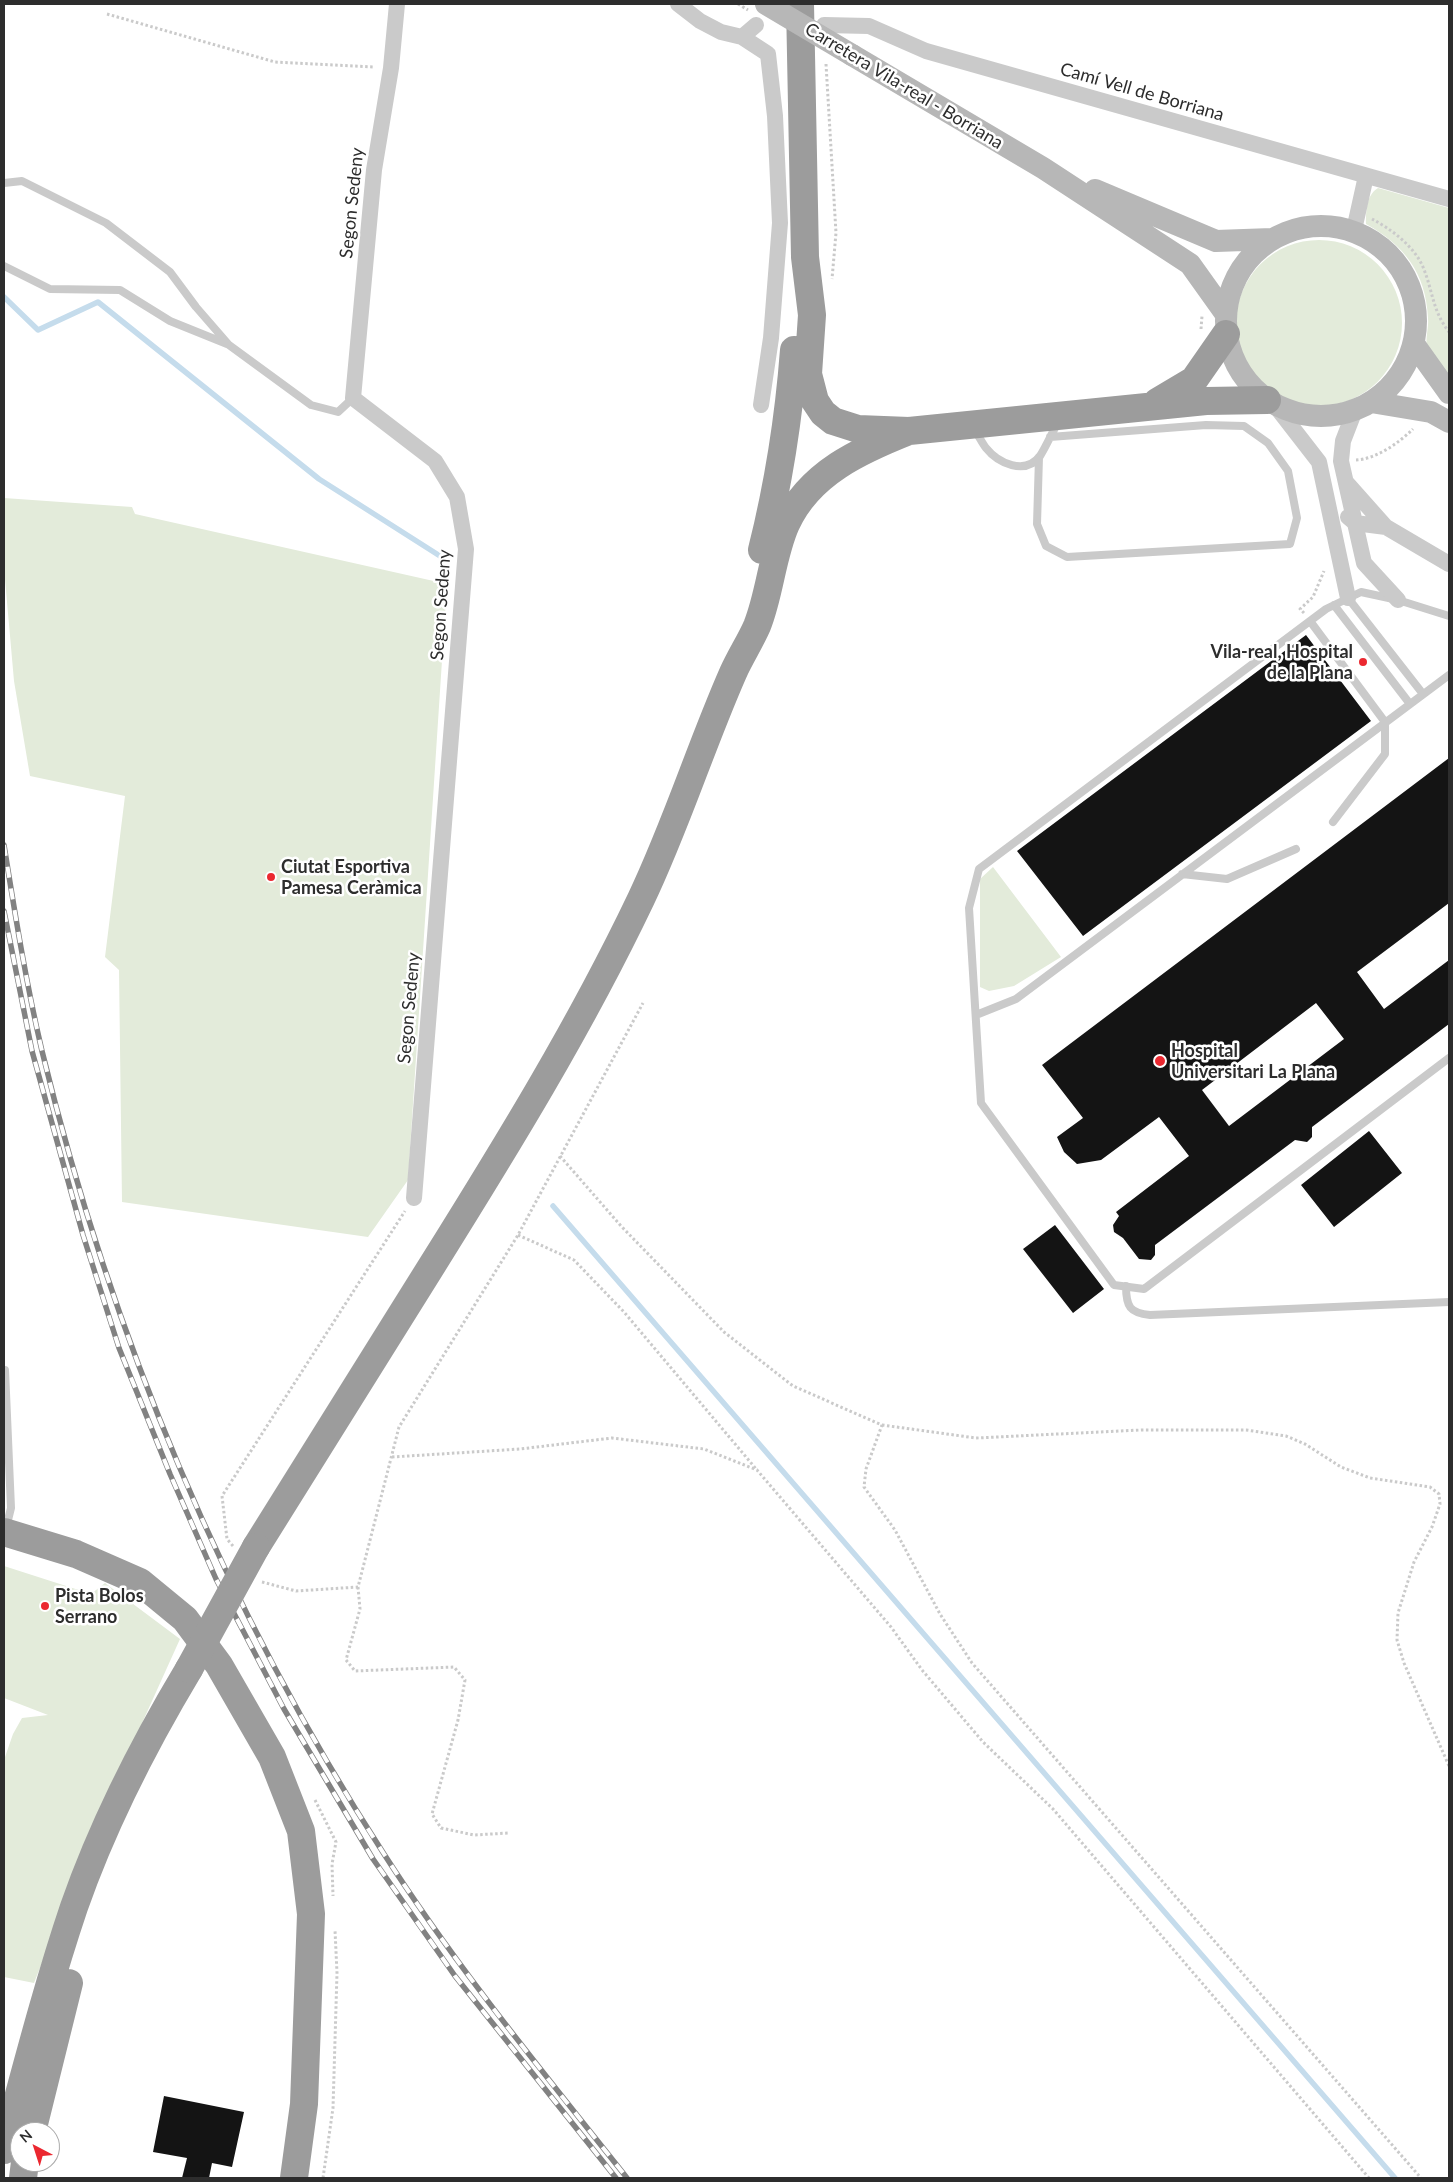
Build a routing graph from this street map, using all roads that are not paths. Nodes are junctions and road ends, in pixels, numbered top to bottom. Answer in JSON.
{"nodes":[{"id":1,"x":397,"y":4,"type":"edge"},
{"id":2,"x":678,"y":4,"type":"edge"},
{"id":3,"x":766,"y":4,"type":"edge"},
{"id":4,"x":800,"y":4,"type":"edge"},
{"id":5,"x":756,"y":25,"type":"dead end"},
{"id":6,"x":824,"y":25,"type":"road end"},
{"id":7,"x":742,"y":37,"type":"junction"},
{"id":8,"x":1043,"y":168,"type":"junction"},
{"id":9,"x":1366,"y":176,"type":"junction"},
{"id":10,"x":4,"y":183,"type":"edge"},
{"id":11,"x":1449,"y":200,"type":"edge"},
{"id":12,"x":1356,"y":221,"type":"junction"},
{"id":13,"x":1272,"y":238,"type":"junction"},
{"id":14,"x":805,"y":257,"type":"junction"},
{"id":15,"x":4,"y":266,"type":"edge"},
{"id":16,"x":1226,"y":324,"type":"junction"},
{"id":17,"x":1414,"y":344,"type":"junction"},
{"id":18,"x":229,"y":345,"type":"junction"},
{"id":19,"x":1449,"y":393,"type":"edge"},
{"id":20,"x":353,"y":398,"type":"junction"},
{"id":21,"x":1271,"y":402,"type":"junction"},
{"id":22,"x":761,"y":405,"type":"dead end"},
{"id":23,"x":1363,"y":406,"type":"junction"},
{"id":24,"x":1147,"y":408,"type":"junction"},
{"id":25,"x":1440,"y":417,"type":"edge"},
{"id":26,"x":972,"y":425,"type":"junction"},
{"id":27,"x":1056,"y":427,"type":"junction"},
{"id":28,"x":909,"y":431,"type":"junction"},
{"id":29,"x":1039,"y":457,"type":"junction"},
{"id":30,"x":1319,"y":462,"type":"junction"},
{"id":31,"x":1346,"y":481,"type":"junction"},
{"id":32,"x":1355,"y":523,"type":"junction"},
{"id":33,"x":1386,"y":527,"type":"junction"},
{"id":34,"x":1449,"y":564,"type":"edge"},
{"id":35,"x":1398,"y":600,"type":"junction"},
{"id":36,"x":1341,"y":602,"type":"junction"},
{"id":37,"x":1449,"y":616,"type":"edge"},
{"id":38,"x":1310,"y":621,"type":"junction"},
{"id":39,"x":733,"y":673,"type":"junction"},
{"id":40,"x":1449,"y":675,"type":"edge"},
{"id":41,"x":1423,"y":694,"type":"junction"},
{"id":42,"x":1410,"y":704,"type":"junction"},
{"id":43,"x":1385,"y":722,"type":"junction"},
{"id":44,"x":1333,"y":822,"type":"dead end"},
{"id":45,"x":1296,"y":849,"type":"dead end"},
{"id":46,"x":1182,"y":874,"type":"junction"},
{"id":47,"x":976,"y":1015,"type":"junction"},
{"id":48,"x":1449,"y":1058,"type":"edge"},
{"id":49,"x":414,"y":1198,"type":"dead end"},
{"id":50,"x":1126,"y":1286,"type":"junction"},
{"id":51,"x":1449,"y":1302,"type":"edge"},
{"id":52,"x":4,"y":1370,"type":"edge"},
{"id":53,"x":4,"y":1532,"type":"edge"},
{"id":54,"x":189,"y":1669,"type":"junction"},
{"id":55,"x":34,"y":2122,"type":"edge"},
{"id":56,"x":4,"y":2150,"type":"edge"},
{"id":57,"x":294,"y":2178,"type":"edge"}],
"edges":[{"from":1,"to":20,"type":"street","name":"Segon Sedeny"},
{"from":2,"to":7,"type":"street"},
{"from":3,"to":8,"type":"main road","name":"Carretera Vila-real - Borriana","bridge":true},
{"from":4,"to":14,"type":"highway"},
{"from":5,"to":7,"type":"street"},
{"from":6,"to":9,"type":"street","name":"Camí Vell de Borriana"},
{"from":7,"to":22,"type":"street"},
{"from":8,"to":13,"type":"main road","name":"Carretera Vila-real - Borriana"},
{"from":8,"to":16,"type":"main road","name":"Carretera Vila-real - Borriana"},
{"from":9,"to":11,"type":"street","name":"Camí Vell de Borriana"},
{"from":9,"to":12,"type":"street"},
{"from":10,"to":18,"type":"lane"},
{"from":12,"to":13,"type":"main road"},
{"from":12,"to":17,"type":"main road"},
{"from":13,"to":16,"type":"main road"},
{"from":14,"to":28,"type":"highway"},
{"from":14,"to":39,"type":"highway"},
{"from":15,"to":18,"type":"lane"},
{"from":16,"to":21,"type":"main road"},
{"from":16,"to":24,"type":"highway"},
{"from":17,"to":19,"type":"main road"},
{"from":17,"to":23,"type":"main road"},
{"from":18,"to":20,"type":"lane"},
{"from":20,"to":49,"type":"street","name":"Segon Sedeny"},
{"from":21,"to":23,"type":"main road"},
{"from":21,"to":24,"type":"highway"},
{"from":21,"to":30,"type":"street"},
{"from":23,"to":25,"type":"main road"},
{"from":23,"to":31,"type":"street"},
{"from":24,"to":27,"type":"highway"},
{"from":26,"to":27,"type":"highway"},
{"from":26,"to":28,"type":"highway"},
{"from":26,"to":29,"type":"lane"},
{"from":27,"to":29,"type":"lane"},
{"from":27,"to":29,"type":"lane"},
{"from":28,"to":39,"type":"highway"},
{"from":30,"to":32,"type":"street"},
{"from":30,"to":36,"type":"street"},
{"from":31,"to":32,"type":"street"},
{"from":31,"to":33,"type":"street"},
{"from":32,"to":33,"type":"street"},
{"from":32,"to":35,"type":"street"},
{"from":33,"to":34,"type":"street"},
{"from":35,"to":36,"type":"lane"},
{"from":35,"to":37,"type":"lane"},
{"from":36,"to":38,"type":"lane"},
{"from":36,"to":41,"type":"lane"},
{"from":36,"to":42,"type":"lane"},
{"from":38,"to":43,"type":"lane"},
{"from":38,"to":47,"type":"lane"},
{"from":39,"to":54,"type":"highway","bridge":true},
{"from":40,"to":41,"type":"lane"},
{"from":41,"to":42,"type":"lane"},
{"from":42,"to":43,"type":"lane"},
{"from":43,"to":44,"type":"lane"},
{"from":43,"to":46,"type":"lane"},
{"from":45,"to":46,"type":"lane"},
{"from":46,"to":47,"type":"lane"},
{"from":47,"to":50,"type":"lane"},
{"from":48,"to":50,"type":"lane"},
{"from":50,"to":51,"type":"lane"},
{"from":52,"to":53,"type":"lane"},
{"from":53,"to":57,"type":"highway"},
{"from":54,"to":55,"type":"highway"},
{"from":54,"to":56,"type":"highway"}]}
